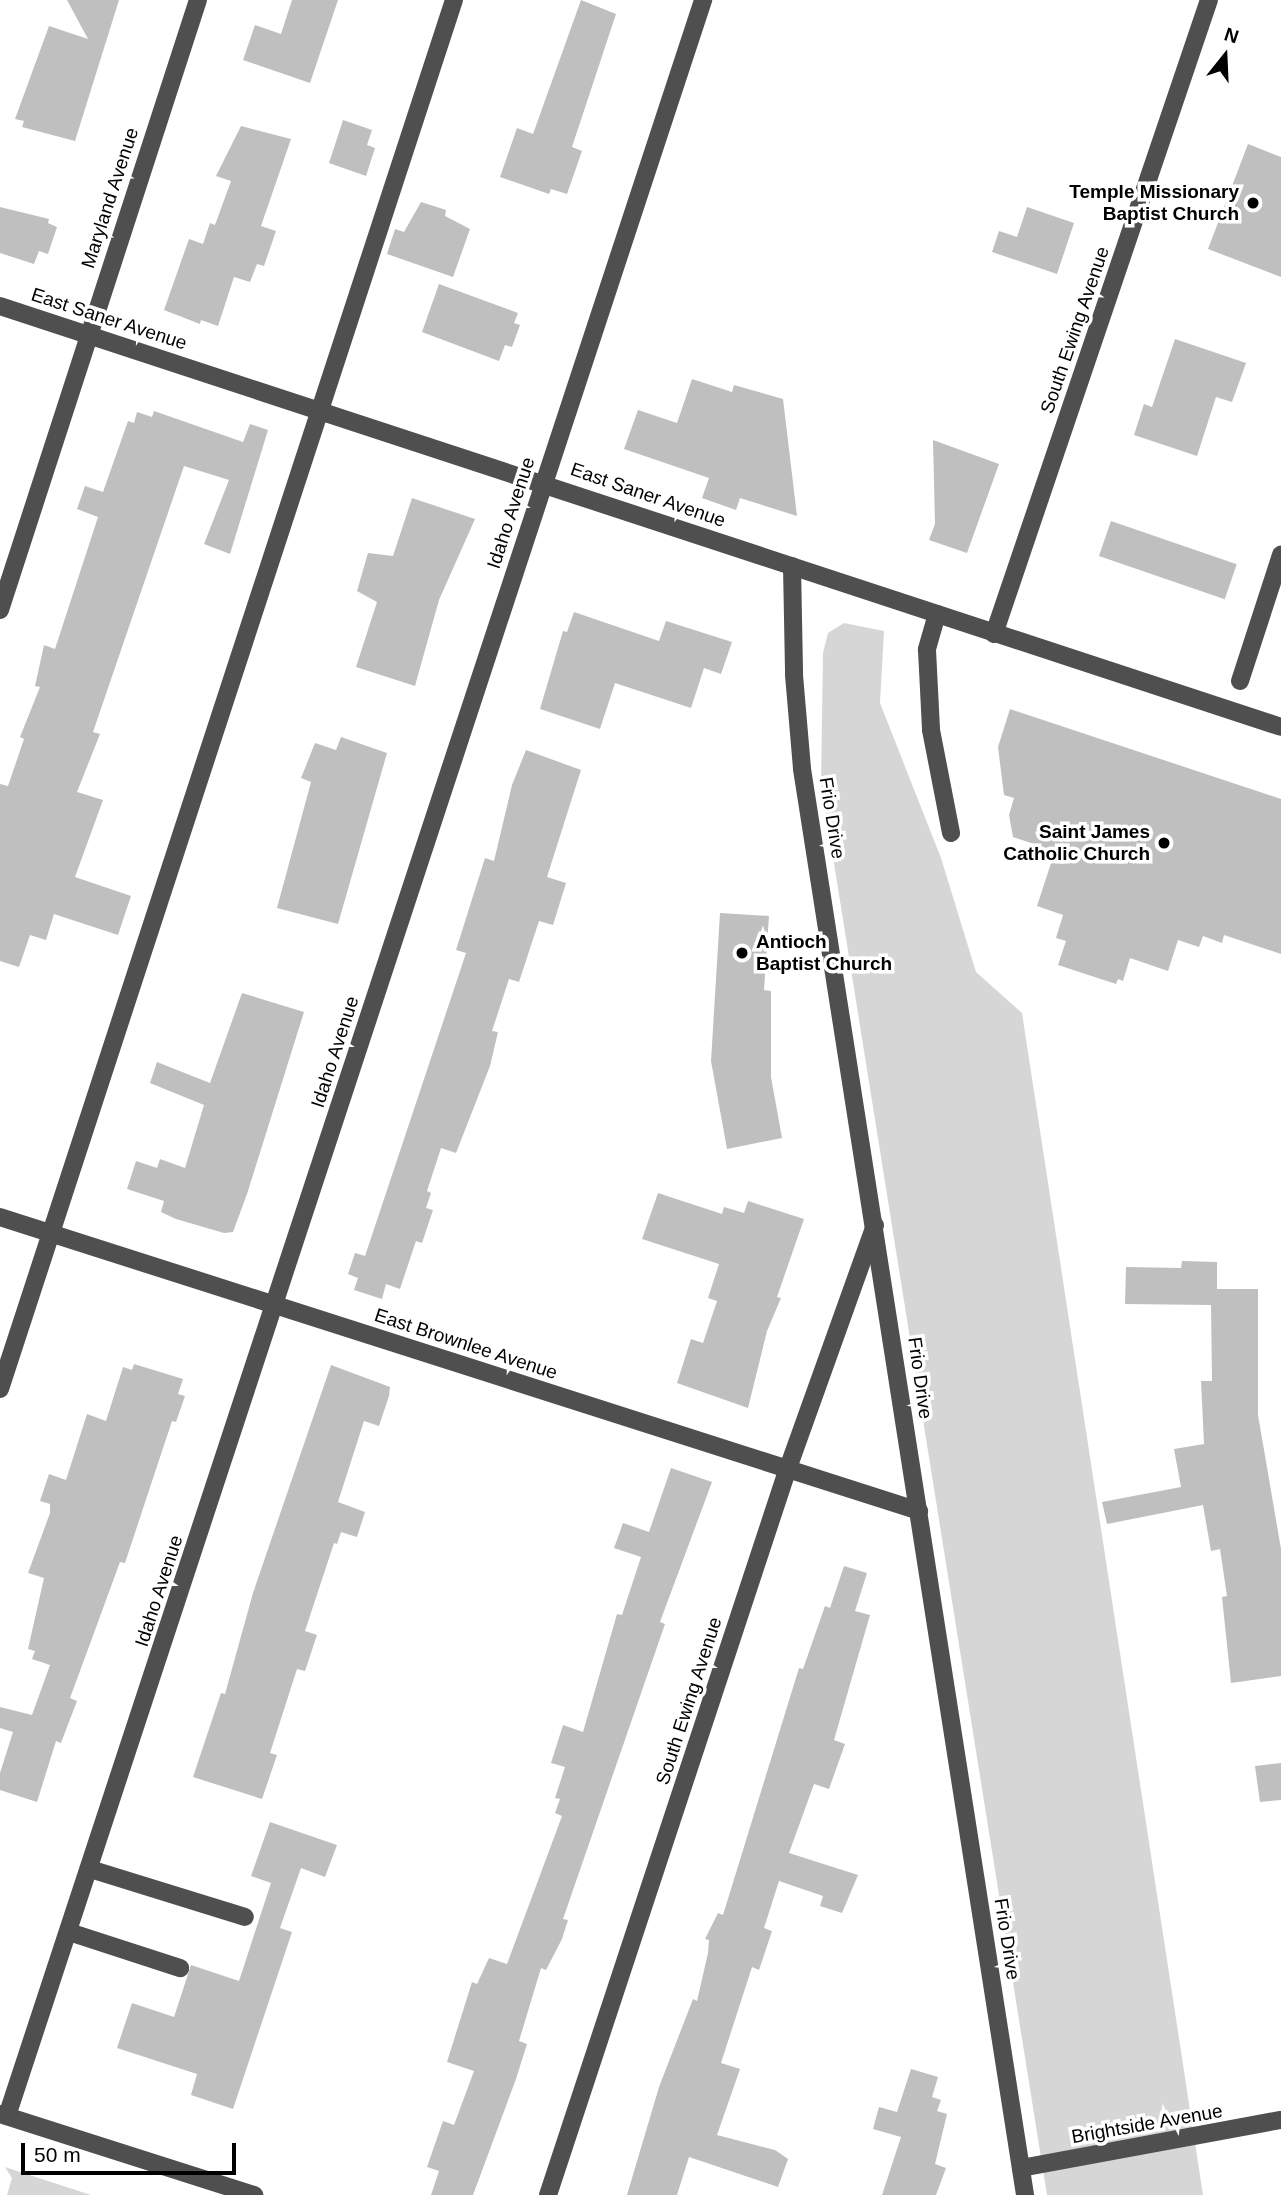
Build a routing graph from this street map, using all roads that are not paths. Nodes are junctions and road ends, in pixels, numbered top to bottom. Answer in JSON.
{"nodes":[{"id":1,"x":198,"y":0,"type":"edge"},
{"id":2,"x":454,"y":0,"type":"edge"},
{"id":3,"x":702,"y":0,"type":"edge"},
{"id":4,"x":1209,"y":0,"type":"edge"},
{"id":5,"x":0,"y":306,"type":"edge"},
{"id":6,"x":88,"y":334,"type":"junction"},
{"id":7,"x":320,"y":410,"type":"junction"},
{"id":8,"x":543,"y":482,"type":"junction"},
{"id":9,"x":1281,"y":555,"type":"edge"},
{"id":10,"x":792,"y":566,"type":"junction"},
{"id":11,"x":0,"y":610,"type":"edge"},
{"id":12,"x":937,"y":614,"type":"junction"},
{"id":13,"x":995,"y":634,"type":"junction"},
{"id":14,"x":1240,"y":681,"type":"dead end"},
{"id":15,"x":1281,"y":727,"type":"edge"},
{"id":16,"x":951,"y":833,"type":"dead end"},
{"id":17,"x":0,"y":1217,"type":"edge"},
{"id":18,"x":876,"y":1222,"type":"junction"},
{"id":19,"x":52,"y":1234,"type":"junction"},
{"id":20,"x":275,"y":1304,"type":"junction"},
{"id":21,"x":0,"y":1389,"type":"edge"},
{"id":22,"x":788,"y":1471,"type":"junction"},
{"id":23,"x":919,"y":1511,"type":"junction"},
{"id":24,"x":90,"y":1869,"type":"junction"},
{"id":25,"x":245,"y":1917,"type":"dead end"},
{"id":26,"x":69,"y":1932,"type":"junction"},
{"id":27,"x":180,"y":1968,"type":"dead end"},
{"id":28,"x":4,"y":2115,"type":"edge"},
{"id":29,"x":1281,"y":2120,"type":"edge"},
{"id":30,"x":1021,"y":2168,"type":"junction"},
{"id":31,"x":254,"y":2195,"type":"edge"},
{"id":32,"x":548,"y":2195,"type":"edge"},
{"id":33,"x":1025,"y":2195,"type":"edge"}],
"edges":[{"from":1,"to":6,"type":"street","name":"Maryland Avenue"},
{"from":2,"to":7,"type":"street"},
{"from":3,"to":8,"type":"street","name":"Idaho Avenue"},
{"from":4,"to":13,"type":"street","name":"South Ewing Avenue"},
{"from":5,"to":6,"type":"street","name":"East Saner Avenue"},
{"from":6,"to":7,"type":"street","name":"East Saner Avenue"},
{"from":6,"to":11,"type":"street","name":"Maryland Avenue"},
{"from":7,"to":8,"type":"street","name":"East Saner Avenue"},
{"from":7,"to":19,"type":"street"},
{"from":8,"to":10,"type":"street","name":"East Saner Avenue"},
{"from":8,"to":20,"type":"street","name":"Idaho Avenue"},
{"from":9,"to":14,"type":"street"},
{"from":10,"to":12,"type":"street","name":"East Saner Avenue"},
{"from":10,"to":18,"type":"street","name":"Frio Drive"},
{"from":12,"to":13,"type":"street","name":"East Saner Avenue"},
{"from":12,"to":16,"type":"street"},
{"from":13,"to":15,"type":"street","name":"East Saner Avenue"},
{"from":17,"to":19,"type":"street","name":"East Brownlee Avenue"},
{"from":18,"to":22,"type":"street","name":"South Ewing Avenue"},
{"from":18,"to":23,"type":"street","name":"Frio Drive"},
{"from":19,"to":20,"type":"street","name":"East Brownlee Avenue"},
{"from":19,"to":21,"type":"street"},
{"from":20,"to":22,"type":"street","name":"East Brownlee Avenue"},
{"from":20,"to":24,"type":"street","name":"Idaho Avenue"},
{"from":22,"to":23,"type":"street","name":"East Brownlee Avenue"},
{"from":22,"to":32,"type":"street","name":"South Ewing Avenue"},
{"from":23,"to":30,"type":"street","name":"Frio Drive"},
{"from":24,"to":25,"type":"street"},
{"from":24,"to":26,"type":"street","name":"Idaho Avenue"},
{"from":26,"to":27,"type":"street"},
{"from":26,"to":28,"type":"street","name":"Idaho Avenue"},
{"from":28,"to":31,"type":"street"},
{"from":29,"to":30,"type":"street","name":"Brightside Avenue"},
{"from":30,"to":33,"type":"street","name":"Frio Drive"}]}
